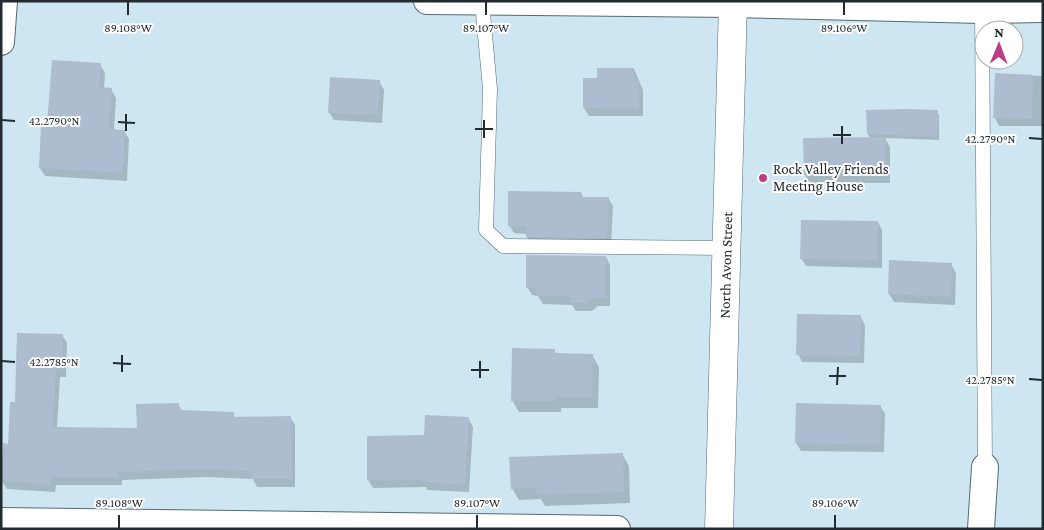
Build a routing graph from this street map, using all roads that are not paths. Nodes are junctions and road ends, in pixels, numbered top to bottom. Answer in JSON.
{"nodes":[{"id":1,"x":4,"y":1,"type":"edge"},
{"id":2,"x":428,"y":1,"type":"edge"},
{"id":3,"x":482,"y":2,"type":"edge"},
{"id":4,"x":733,"y":2,"type":"edge"},
{"id":5,"x":982,"y":6,"type":"edge"},
{"id":6,"x":1043,"y":9,"type":"edge"},
{"id":7,"x":1,"y":42,"type":"edge"},
{"id":8,"x":727,"y":248,"type":"junction"},
{"id":9,"x":984,"y":467,"type":"joint"},
{"id":10,"x":1,"y":521,"type":"edge"},
{"id":11,"x":617,"y":529,"type":"edge"},
{"id":12,"x":719,"y":529,"type":"edge"},
{"id":13,"x":981,"y":529,"type":"edge"}],
"edges":[{"from":1,"to":7,"type":"street"},
{"from":2,"to":3,"type":"street"},
{"from":3,"to":4,"type":"street"},
{"from":3,"to":8,"type":"lane"},
{"from":4,"to":5,"type":"street"},
{"from":4,"to":8,"type":"street","name":"North Avon Street"},
{"from":5,"to":6,"type":"street"},
{"from":5,"to":9,"type":"lane"},
{"from":8,"to":12,"type":"street","name":"North Avon Street"},
{"from":9,"to":13,"type":"street"},
{"from":10,"to":11,"type":"street"}]}
